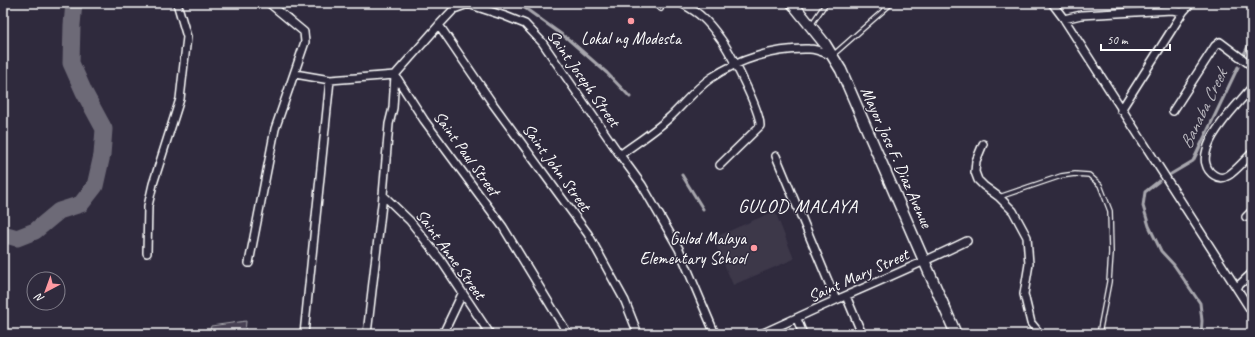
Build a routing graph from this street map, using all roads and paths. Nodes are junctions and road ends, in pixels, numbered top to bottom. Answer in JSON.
{"nodes":[{"id":1,"x":177,"y":3,"type":"edge"},
{"id":2,"x":269,"y":3,"type":"edge"},
{"id":3,"x":652,"y":3,"type":"edge"},
{"id":4,"x":681,"y":3,"type":"edge"},
{"id":5,"x":792,"y":3,"type":"edge"},
{"id":6,"x":826,"y":3,"type":"edge"},
{"id":7,"x":892,"y":3,"type":"edge"},
{"id":8,"x":1052,"y":3,"type":"edge"},
{"id":9,"x":1191,"y":3,"type":"edge"},
{"id":10,"x":1248,"y":3,"type":"edge"},
{"id":11,"x":1252,"y":6,"type":"edge"},
{"id":12,"x":661,"y":9,"type":"dead end"},
{"id":13,"x":1183,"y":12,"type":"junction"},
{"id":14,"x":1064,"y":19,"type":"junction"},
{"id":15,"x":439,"y":25,"type":"junction"},
{"id":16,"x":810,"y":26,"type":"junction"},
{"id":17,"x":833,"y":56,"type":"junction"},
{"id":18,"x":735,"y":64,"type":"junction"},
{"id":19,"x":1252,"y":66,"type":"edge"},
{"id":20,"x":295,"y":74,"type":"junction"},
{"id":21,"x":395,"y":74,"type":"junction"},
{"id":22,"x":330,"y":80,"type":"junction"},
{"id":23,"x":1252,"y":87,"type":"edge"},
{"id":24,"x":1121,"y":110,"type":"junction"},
{"id":25,"x":1173,"y":110,"type":"dead end"},
{"id":26,"x":983,"y":144,"type":"dead end"},
{"id":27,"x":1252,"y":153,"type":"edge"},
{"id":28,"x":620,"y":155,"type":"junction"},
{"id":29,"x":776,"y":156,"type":"dead end"},
{"id":30,"x":720,"y":166,"type":"dead end"},
{"id":31,"x":384,"y":195,"type":"junction"},
{"id":32,"x":999,"y":197,"type":"junction"},
{"id":33,"x":1252,"y":211,"type":"edge"},
{"id":34,"x":1246,"y":218,"type":"dead end"},
{"id":35,"x":967,"y":241,"type":"dead end"},
{"id":36,"x":147,"y":253,"type":"dead end"},
{"id":37,"x":249,"y":262,"type":"dead end"},
{"id":38,"x":925,"y":262,"type":"junction"},
{"id":39,"x":1252,"y":273,"type":"edge"},
{"id":40,"x":1237,"y":287,"type":"junction"},
{"id":41,"x":462,"y":294,"type":"junction"},
{"id":42,"x":846,"y":296,"type":"junction"},
{"id":43,"x":836,"y":300,"type":"junction"},
{"id":44,"x":1252,"y":312,"type":"edge"},
{"id":45,"x":797,"y":319,"type":"junction"},
{"id":46,"x":304,"y":334,"type":"edge"},
{"id":47,"x":367,"y":334,"type":"edge"},
{"id":48,"x":443,"y":334,"type":"edge"},
{"id":49,"x":490,"y":334,"type":"edge"},
{"id":50,"x":568,"y":334,"type":"edge"},
{"id":51,"x":638,"y":334,"type":"edge"},
{"id":52,"x":715,"y":334,"type":"edge"},
{"id":53,"x":761,"y":334,"type":"edge"},
{"id":54,"x":804,"y":334,"type":"edge"},
{"id":55,"x":862,"y":334,"type":"edge"},
{"id":56,"x":956,"y":334,"type":"edge"},
{"id":57,"x":1040,"y":334,"type":"edge"},
{"id":58,"x":1099,"y":334,"type":"edge"}],
"edges":[{"from":1,"to":36,"type":"street"},
{"from":2,"to":20,"type":"street"},
{"from":3,"to":12,"type":"lane"},
{"from":4,"to":18,"type":"street"},
{"from":5,"to":16,"type":"main road","name":"Mayor Jose F. Diaz Avenue"},
{"from":6,"to":16,"type":"lane"},
{"from":7,"to":17,"type":"lane"},
{"from":8,"to":14,"type":"street"},
{"from":9,"to":13,"type":"street"},
{"from":10,"to":11,"type":"street"},
{"from":13,"to":14,"type":"street"},
{"from":13,"to":24,"type":"street"},
{"from":14,"to":24,"type":"street"},
{"from":15,"to":21,"type":"street","name":"Saint Joseph Street"},
{"from":15,"to":28,"type":"street","name":"Saint Joseph Street"},
{"from":15,"to":51,"type":"street","name":"Saint John Street"},
{"from":16,"to":17,"type":"main road","name":"Mayor Jose F. Diaz Avenue"},
{"from":17,"to":18,"type":"street"},
{"from":17,"to":38,"type":"main road","name":"Mayor Jose F. Diaz Avenue"},
{"from":18,"to":28,"type":"street"},
{"from":18,"to":30,"type":"street"},
{"from":19,"to":25,"type":"street"},
{"from":20,"to":22,"type":"street"},
{"from":20,"to":37,"type":"street"},
{"from":21,"to":22,"type":"street"},
{"from":21,"to":31,"type":"street"},
{"from":21,"to":50,"type":"street","name":"Saint Paul Street"},
{"from":22,"to":46,"type":"street"},
{"from":23,"to":27,"type":"street"},
{"from":24,"to":40,"type":"street"},
{"from":26,"to":32,"type":"street"},
{"from":28,"to":52,"type":"street","name":"Saint Joseph Street"},
{"from":29,"to":43,"type":"street"},
{"from":31,"to":41,"type":"street","name":"Saint Anne Street"},
{"from":31,"to":47,"type":"street"},
{"from":32,"to":57,"type":"street"},
{"from":32,"to":58,"type":"lane"},
{"from":33,"to":34,"type":"street"},
{"from":35,"to":38,"type":"street","name":"Saint Mary Street"},
{"from":38,"to":42,"type":"street","name":"Saint Mary Street"},
{"from":38,"to":56,"type":"main road","name":"Mayor Jose F. Diaz Avenue"},
{"from":39,"to":40,"type":"street"},
{"from":40,"to":44,"type":"street"},
{"from":41,"to":48,"type":"street"},
{"from":41,"to":49,"type":"street","name":"Saint Anne Street"},
{"from":42,"to":43,"type":"street","name":"Saint Mary Street"},
{"from":42,"to":55,"type":"street"},
{"from":43,"to":45,"type":"street","name":"Saint Mary Street"},
{"from":45,"to":53,"type":"street","name":"Saint Mary Street"},
{"from":45,"to":54,"type":"street"}]}
